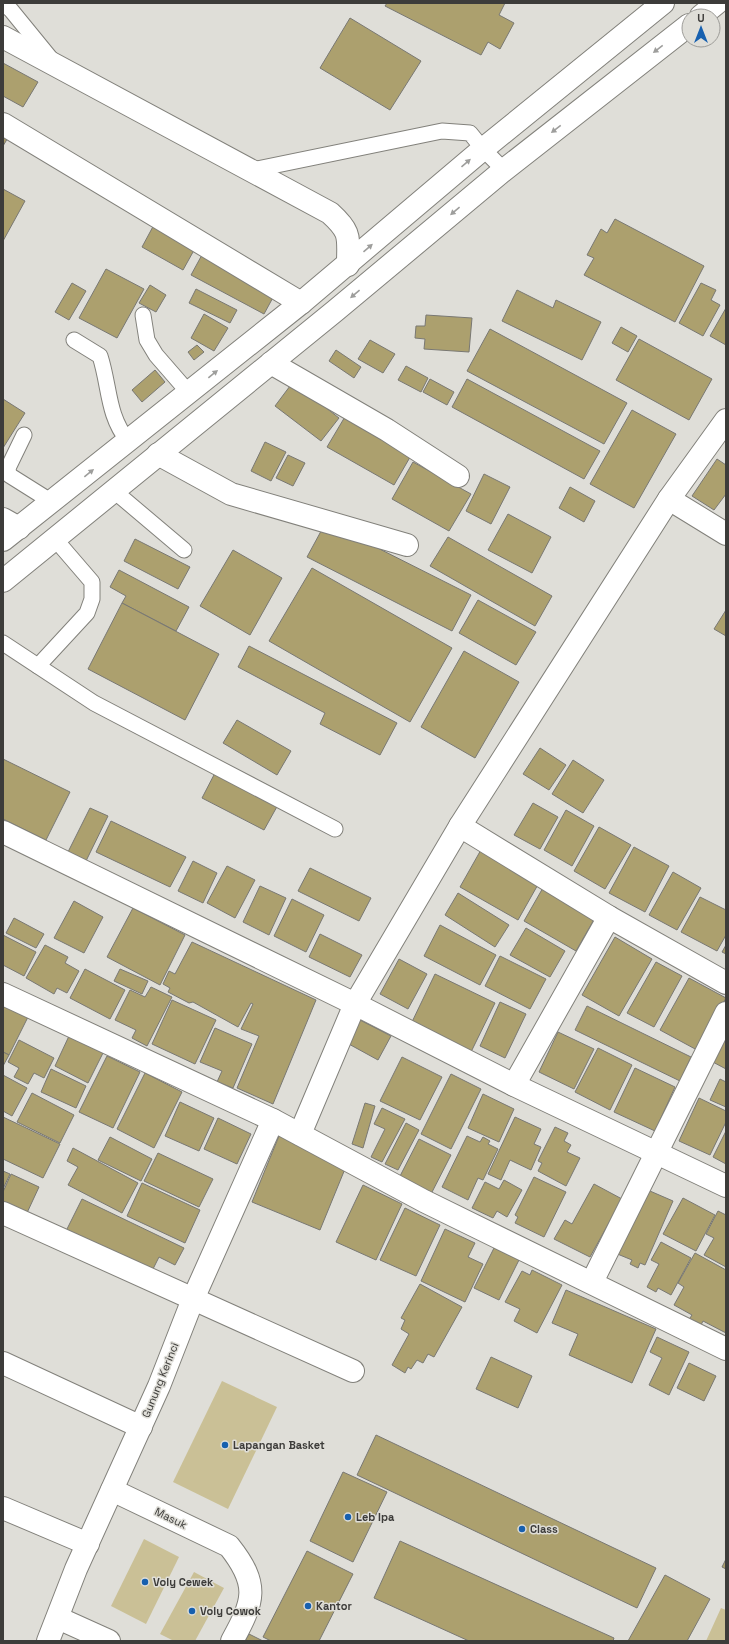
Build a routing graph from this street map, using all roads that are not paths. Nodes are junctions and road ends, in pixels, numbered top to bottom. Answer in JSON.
{"nodes":[{"id":1,"x":3,"y":3,"type":"edge"},
{"id":2,"x":663,"y":3,"type":"edge"},
{"id":3,"x":681,"y":31,"type":"edge"},
{"id":4,"x":3,"y":37,"type":"edge"},
{"id":5,"x":57,"y":66,"type":"junction"},
{"id":6,"x":3,"y":124,"type":"edge"},
{"id":7,"x":483,"y":149,"type":"junction"},
{"id":8,"x":252,"y":170,"type":"junction"},
{"id":9,"x":504,"y":170,"type":"junction"},
{"id":10,"x":348,"y":265,"type":"junction"},
{"id":11,"x":301,"y":303,"type":"junction"},
{"id":12,"x":143,"y":314,"type":"dead end"},
{"id":13,"x":74,"y":340,"type":"dead end"},
{"id":14,"x":271,"y":363,"type":"junction"},
{"id":15,"x":189,"y":393,"type":"junction"},
{"id":16,"x":726,"y":420,"type":"edge"},
{"id":17,"x":24,"y":435,"type":"dead end"},
{"id":18,"x":128,"y":441,"type":"junction"},
{"id":19,"x":158,"y":454,"type":"junction"},
{"id":20,"x":458,"y":476,"type":"dead end"},
{"id":21,"x":72,"y":487,"type":"junction"},
{"id":22,"x":113,"y":490,"type":"junction"},
{"id":23,"x":669,"y":499,"type":"junction"},
{"id":24,"x":52,"y":502,"type":"junction"},
{"id":25,"x":92,"y":508,"type":"junction"},
{"id":26,"x":8,"y":529,"type":"edge"},
{"id":27,"x":726,"y":534,"type":"edge"},
{"id":28,"x":55,"y":539,"type":"junction"},
{"id":29,"x":407,"y":545,"type":"dead end"},
{"id":30,"x":184,"y":550,"type":"dead end"},
{"id":31,"x":3,"y":581,"type":"edge"},
{"id":32,"x":3,"y":643,"type":"edge"},
{"id":33,"x":38,"y":666,"type":"junction"},
{"id":34,"x":460,"y":826,"type":"junction"},
{"id":35,"x":335,"y":829,"type":"dead end"},
{"id":36,"x":3,"y":832,"type":"edge"},
{"id":37,"x":609,"y":917,"type":"junction"},
{"id":38,"x":726,"y":983,"type":"edge"},
{"id":39,"x":3,"y":994,"type":"edge"},
{"id":40,"x":355,"y":1004,"type":"junction"},
{"id":41,"x":726,"y":1013,"type":"edge"},
{"id":42,"x":514,"y":1085,"type":"junction"},
{"id":43,"x":273,"y":1120,"type":"junction"},
{"id":44,"x":300,"y":1134,"type":"junction"},
{"id":45,"x":656,"y":1153,"type":"junction"},
{"id":46,"x":726,"y":1186,"type":"edge"},
{"id":47,"x":3,"y":1213,"type":"edge"},
{"id":48,"x":592,"y":1282,"type":"junction"},
{"id":49,"x":193,"y":1299,"type":"junction"},
{"id":50,"x":726,"y":1349,"type":"edge"},
{"id":51,"x":3,"y":1363,"type":"edge"},
{"id":52,"x":353,"y":1371,"type":"dead end"},
{"id":53,"x":141,"y":1427,"type":"junction"},
{"id":54,"x":112,"y":1490,"type":"junction"},
{"id":55,"x":3,"y":1508,"type":"edge"},
{"id":56,"x":88,"y":1544,"type":"junction"},
{"id":57,"x":58,"y":1618,"type":"junction"},
{"id":58,"x":48,"y":1641,"type":"edge"},
{"id":59,"x":109,"y":1641,"type":"edge"},
{"id":60,"x":232,"y":1641,"type":"edge"}],
"edges":[{"from":1,"to":5,"type":"lane"},
{"from":2,"to":7,"type":"street"},
{"from":3,"to":9,"type":"street","one_way":true},
{"from":4,"to":5,"type":"street"},
{"from":5,"to":8,"type":"street"},
{"from":6,"to":11,"type":"street"},
{"from":7,"to":8,"type":"lane"},
{"from":7,"to":9,"type":"lane"},
{"from":10,"to":7,"type":"street","one_way":true},
{"from":8,"to":10,"type":"street"},
{"from":9,"to":14,"type":"street","one_way":true},
{"from":10,"to":11,"type":"street"},
{"from":15,"to":11,"type":"street","one_way":true},
{"from":12,"to":15,"type":"lane"},
{"from":13,"to":18,"type":"lane"},
{"from":14,"to":19,"type":"street"},
{"from":14,"to":20,"type":"street"},
{"from":15,"to":18,"type":"street"},
{"from":16,"to":23,"type":"street"},
{"from":17,"to":24,"type":"lane"},
{"from":21,"to":18,"type":"street","one_way":true},
{"from":19,"to":22,"type":"street"},
{"from":19,"to":29,"type":"street"},
{"from":21,"to":24,"type":"street"},
{"from":21,"to":25,"type":"street"},
{"from":22,"to":25,"type":"street"},
{"from":22,"to":30,"type":"lane"},
{"from":23,"to":27,"type":"street"},
{"from":23,"to":34,"type":"street"},
{"from":24,"to":26,"type":"street"},
{"from":25,"to":28,"type":"street"},
{"from":28,"to":31,"type":"street"},
{"from":28,"to":33,"type":"lane"},
{"from":32,"to":33,"type":"lane"},
{"from":33,"to":35,"type":"lane"},
{"from":34,"to":37,"type":"street"},
{"from":34,"to":40,"type":"street"},
{"from":36,"to":40,"type":"street"},
{"from":37,"to":38,"type":"street"},
{"from":37,"to":42,"type":"street"},
{"from":39,"to":43,"type":"street"},
{"from":40,"to":42,"type":"street"},
{"from":40,"to":44,"type":"street"},
{"from":41,"to":45,"type":"street"},
{"from":42,"to":45,"type":"street"},
{"from":43,"to":44,"type":"street"},
{"from":43,"to":49,"type":"street","name":"Gunung Kerinci"},
{"from":44,"to":48,"type":"street"},
{"from":45,"to":46,"type":"street"},
{"from":45,"to":48,"type":"street"},
{"from":47,"to":49,"type":"street"},
{"from":48,"to":50,"type":"street"},
{"from":49,"to":52,"type":"street"},
{"from":49,"to":53,"type":"street","name":"Gunung Kerinci"},
{"from":51,"to":53,"type":"street"},
{"from":53,"to":54,"type":"street","name":"Gunung Kerinci"},
{"from":54,"to":56,"type":"street","name":"Gunung Kerinci"},
{"from":54,"to":60,"type":"street","name":"Masuk"},
{"from":55,"to":56,"type":"street"},
{"from":56,"to":57,"type":"street","name":"Gunung Kerinci"},
{"from":57,"to":58,"type":"street","name":"Gunung Kerinci"},
{"from":57,"to":59,"type":"street"}]}
